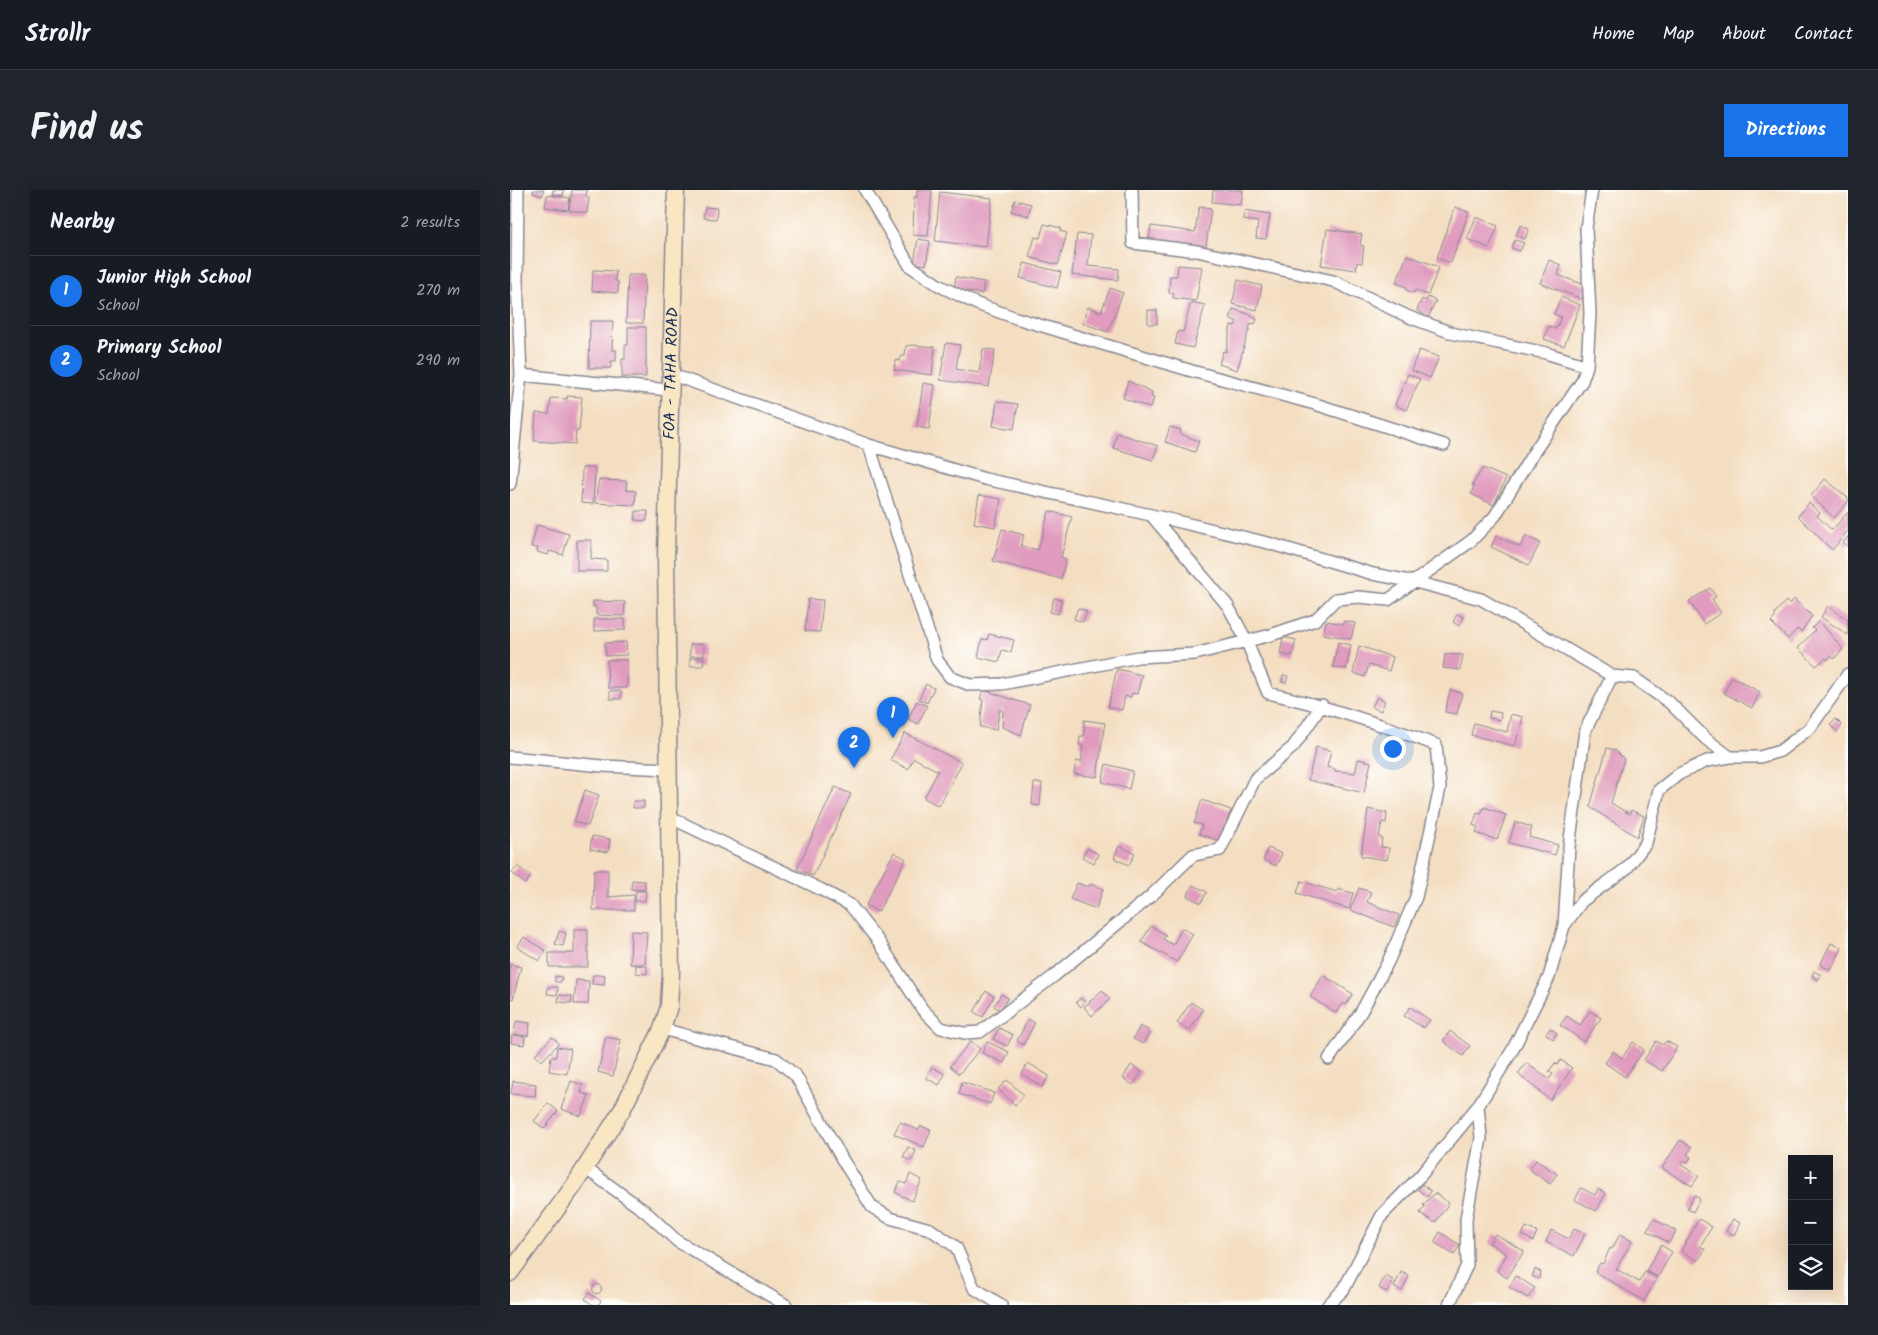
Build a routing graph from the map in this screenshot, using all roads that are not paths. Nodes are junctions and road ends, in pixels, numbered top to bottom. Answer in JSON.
{"nodes":[{"id":1,"x":518,"y":190,"type":"edge"},
{"id":2,"x":676,"y":190,"type":"edge"},
{"id":3,"x":865,"y":190,"type":"edge"},
{"id":4,"x":1132,"y":190,"type":"edge"},
{"id":5,"x":1592,"y":190,"type":"edge"},
{"id":6,"x":514,"y":290,"type":"edge"},
{"id":7,"x":1587,"y":366,"type":"junction"},
{"id":8,"x":521,"y":375,"type":"junction"},
{"id":9,"x":670,"y":382,"type":"junction"},
{"id":10,"x":514,"y":405,"type":"edge"},
{"id":11,"x":869,"y":445,"type":"junction"},
{"id":12,"x":1444,"y":445,"type":"dead end"},
{"id":13,"x":510,"y":484,"type":"edge"},
{"id":14,"x":1151,"y":515,"type":"junction"},
{"id":15,"x":1415,"y":582,"type":"junction"},
{"id":16,"x":1246,"y":640,"type":"junction"},
{"id":17,"x":1848,"y":674,"type":"edge"},
{"id":18,"x":1612,"y":676,"type":"junction"},
{"id":19,"x":1322,"y":706,"type":"junction"},
{"id":20,"x":510,"y":757,"type":"edge"},
{"id":21,"x":1730,"y":757,"type":"junction"},
{"id":22,"x":669,"y":769,"type":"junction"},
{"id":23,"x":668,"y":817,"type":"junction"},
{"id":24,"x":1564,"y":926,"type":"junction"},
{"id":25,"x":662,"y":1029,"type":"junction"},
{"id":26,"x":1329,"y":1059,"type":"dead end"},
{"id":27,"x":1478,"y":1106,"type":"junction"},
{"id":28,"x":585,"y":1168,"type":"junction"},
{"id":29,"x":510,"y":1273,"type":"edge"},
{"id":30,"x":786,"y":1305,"type":"edge"},
{"id":31,"x":1001,"y":1305,"type":"edge"},
{"id":32,"x":1328,"y":1305,"type":"edge"},
{"id":33,"x":1449,"y":1305,"type":"edge"}],
"edges":[{"from":1,"to":6,"type":"street"},
{"from":2,"to":9,"type":"street","name":"FOA - TAHA ROAD"},
{"from":3,"to":12,"type":"street"},
{"from":4,"to":7,"type":"street"},
{"from":5,"to":7,"type":"street"},
{"from":6,"to":8,"type":"street"},
{"from":7,"to":15,"type":"street"},
{"from":8,"to":9,"type":"street"},
{"from":8,"to":10,"type":"street"},
{"from":9,"to":11,"type":"street"},
{"from":9,"to":22,"type":"street","name":"FOA - TAHA ROAD"},
{"from":10,"to":13,"type":"street"},
{"from":11,"to":14,"type":"street"},
{"from":11,"to":16,"type":"street"},
{"from":14,"to":15,"type":"street"},
{"from":14,"to":16,"type":"street"},
{"from":15,"to":16,"type":"street"},
{"from":15,"to":18,"type":"street"},
{"from":16,"to":19,"type":"street"},
{"from":17,"to":21,"type":"street"},
{"from":18,"to":21,"type":"street"},
{"from":18,"to":24,"type":"street"},
{"from":19,"to":23,"type":"street"},
{"from":19,"to":26,"type":"street"},
{"from":20,"to":22,"type":"street"},
{"from":21,"to":24,"type":"street"},
{"from":22,"to":23,"type":"street","name":"FOA - TAHA ROAD"},
{"from":23,"to":25,"type":"street","name":"FOA - TAHA ROAD"},
{"from":24,"to":27,"type":"street"},
{"from":25,"to":28,"type":"street","name":"FOA - TAHA ROAD"},
{"from":25,"to":31,"type":"street"},
{"from":27,"to":32,"type":"street"},
{"from":27,"to":33,"type":"street"},
{"from":28,"to":29,"type":"street","name":"FOA - TAHA ROAD"},
{"from":28,"to":30,"type":"street"}]}
